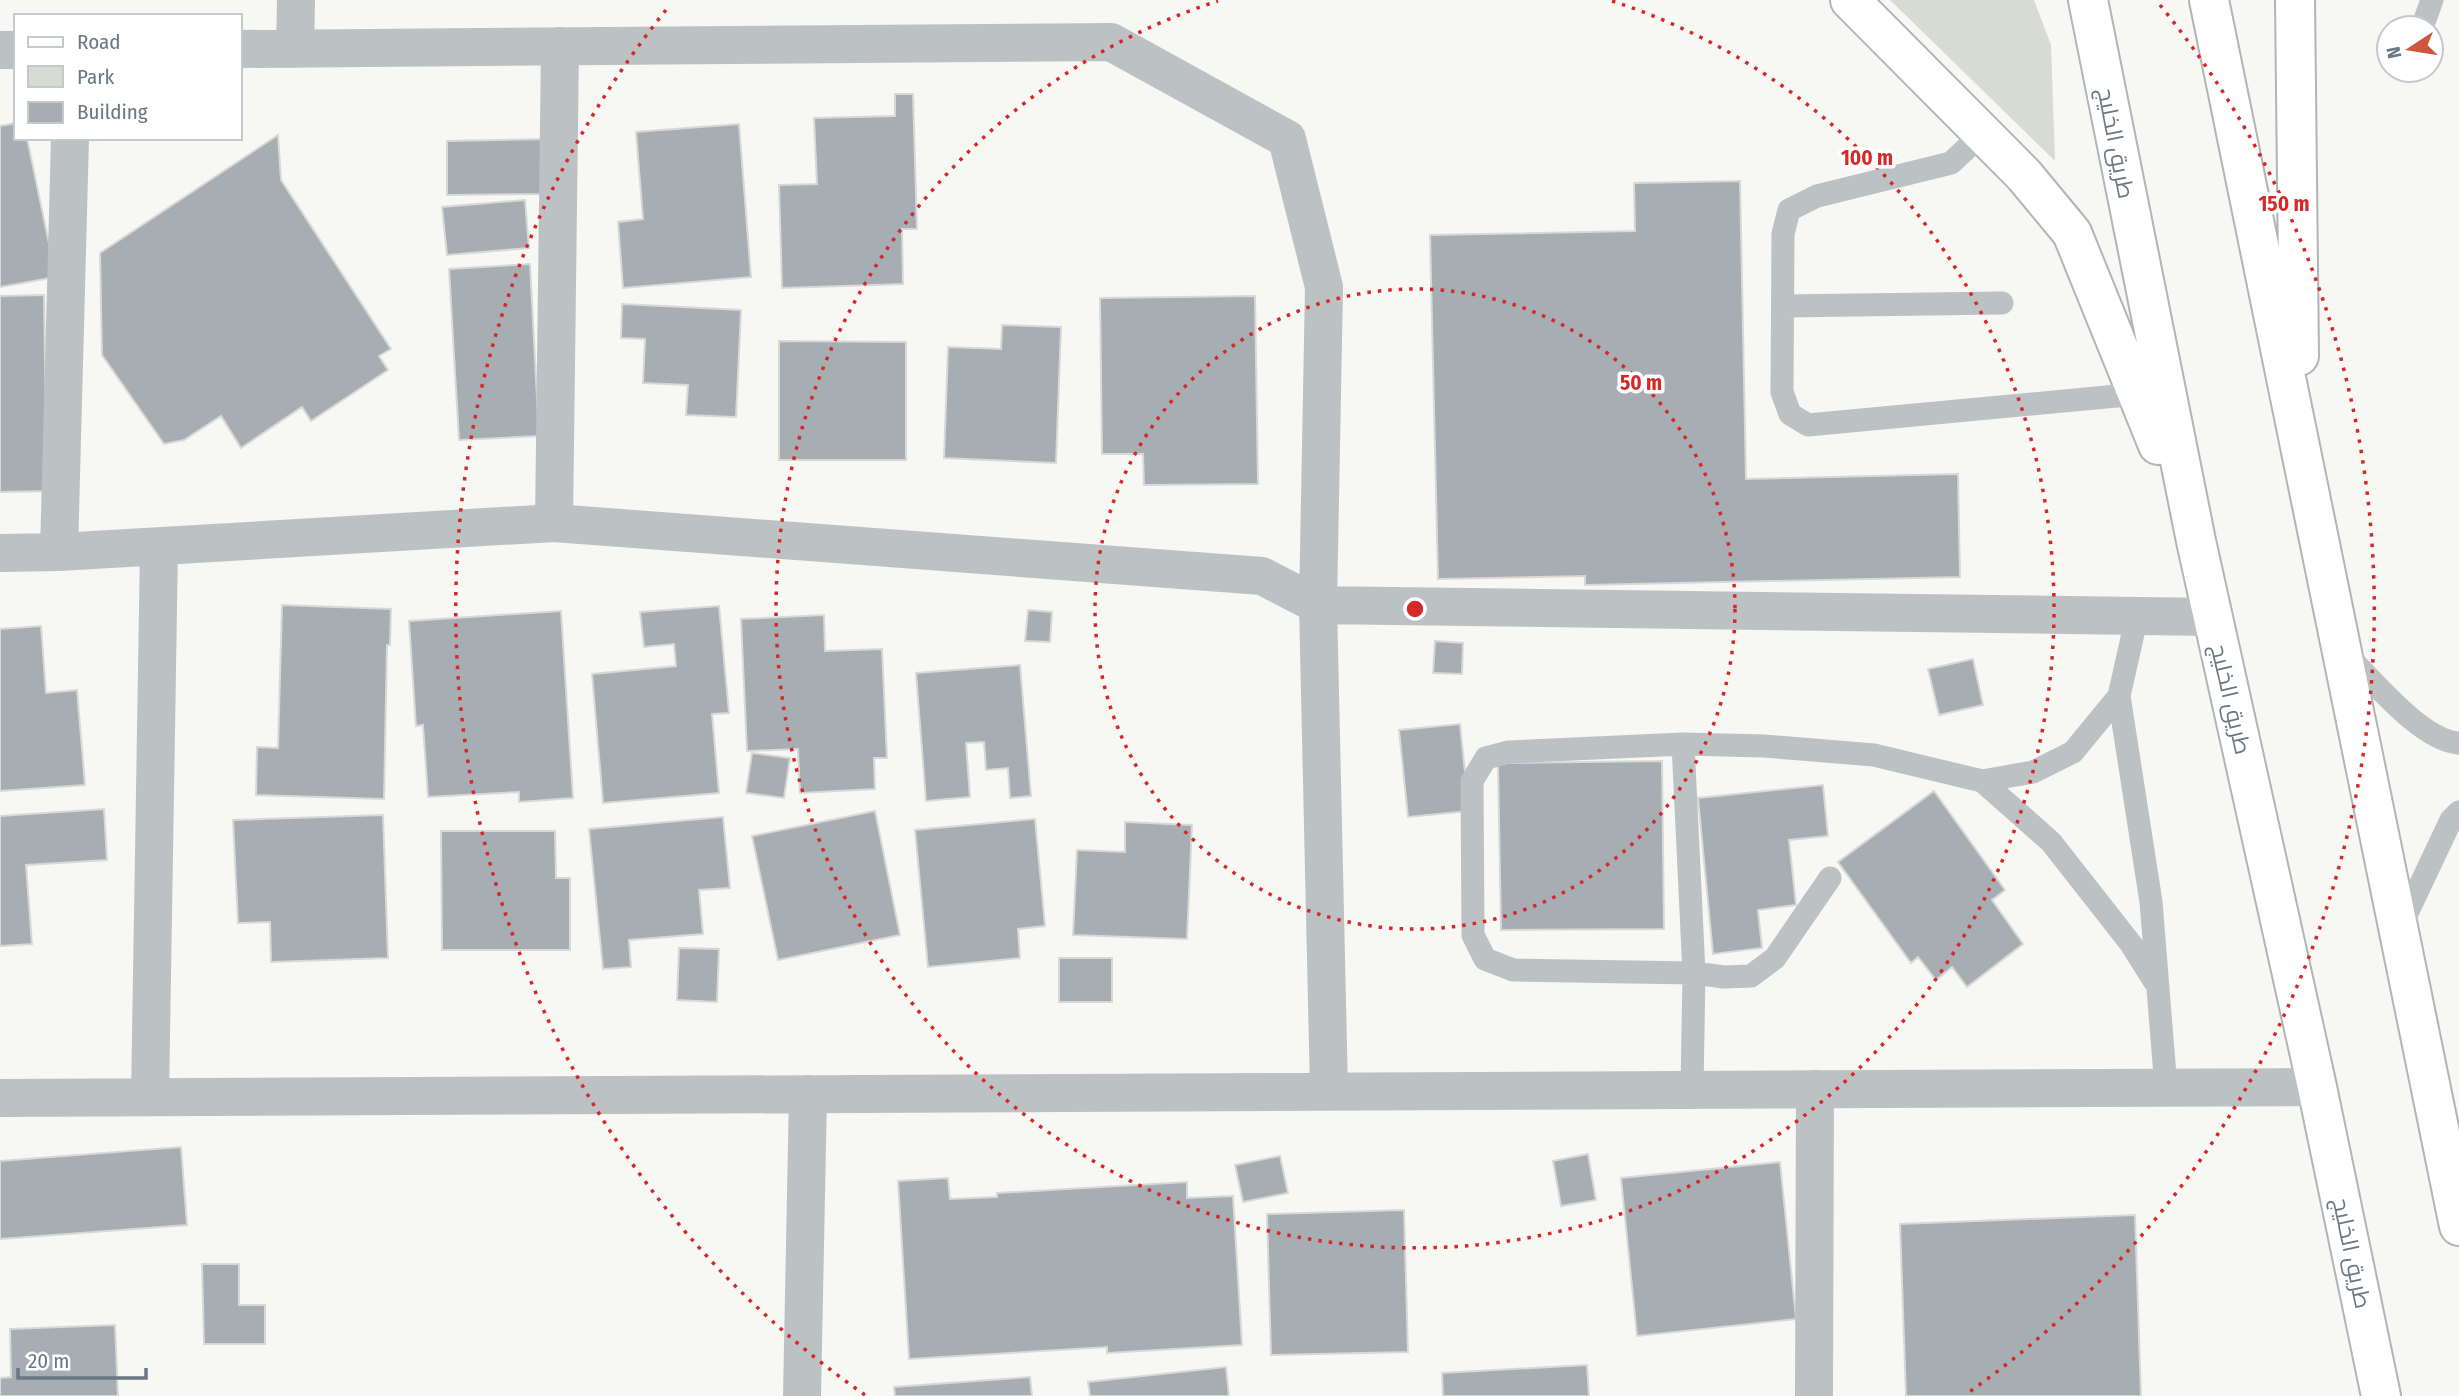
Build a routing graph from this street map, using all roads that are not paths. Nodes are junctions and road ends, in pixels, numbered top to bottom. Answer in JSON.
{"nodes":[{"id":1,"x":296,"y":0,"type":"edge"},
{"id":2,"x":1850,"y":0,"type":"edge"},
{"id":3,"x":2088,"y":0,"type":"edge"},
{"id":4,"x":2209,"y":0,"type":"edge"},
{"id":5,"x":2295,"y":0,"type":"edge"},
{"id":6,"x":560,"y":46,"type":"junction"},
{"id":7,"x":242,"y":49,"type":"edge"},
{"id":8,"x":295,"y":49,"type":"junction"},
{"id":9,"x":1983,"y":133,"type":"junction"},
{"id":10,"x":70,"y":140,"type":"edge"},
{"id":11,"x":2002,"y":303,"type":"dead end"},
{"id":12,"x":1783,"y":306,"type":"junction"},
{"id":13,"x":2138,"y":394,"type":"junction"},
{"id":14,"x":2301,"y":449,"type":"junction"},
{"id":15,"x":554,"y":523,"type":"junction"},
{"id":16,"x":2196,"y":541,"type":"junction"},
{"id":17,"x":159,"y":547,"type":"junction"},
{"id":18,"x":59,"y":552,"type":"junction"},
{"id":19,"x":0,"y":553,"type":"edge"},
{"id":20,"x":1318,"y":605,"type":"junction"},
{"id":21,"x":2137,"y":616,"type":"junction"},
{"id":22,"x":2213,"y":617,"type":"junction"},
{"id":23,"x":2340,"y":648,"type":"junction"},
{"id":24,"x":2119,"y":696,"type":"junction"},
{"id":25,"x":2459,"y":743,"type":"edge"},
{"id":26,"x":1683,"y":744,"type":"junction"},
{"id":27,"x":1982,"y":781,"type":"junction"},
{"id":28,"x":2459,"y":812,"type":"edge"},
{"id":29,"x":1830,"y":878,"type":"dead end"},
{"id":30,"x":2399,"y":930,"type":"junction"},
{"id":31,"x":1694,"y":974,"type":"junction"},
{"id":32,"x":2158,"y":987,"type":"junction"},
{"id":33,"x":2166,"y":1087,"type":"junction"},
{"id":34,"x":2317,"y":1087,"type":"junction"},
{"id":35,"x":1815,"y":1089,"type":"junction"},
{"id":36,"x":1692,"y":1090,"type":"junction"},
{"id":37,"x":1329,"y":1091,"type":"junction"},
{"id":38,"x":808,"y":1094,"type":"junction"},
{"id":39,"x":150,"y":1097,"type":"junction"},
{"id":40,"x":0,"y":1098,"type":"edge"},
{"id":41,"x":2459,"y":1226,"type":"edge"},
{"id":42,"x":802,"y":1396,"type":"edge"},
{"id":43,"x":1814,"y":1396,"type":"edge"},
{"id":44,"x":2381,"y":1396,"type":"edge"}],
"edges":[{"from":1,"to":8,"type":"street"},
{"from":2,"to":9,"type":"main road"},
{"from":3,"to":16,"type":"main road","name":"طريق الخليج"},
{"from":4,"to":14,"type":"main road"},
{"from":5,"to":14,"type":"main road"},
{"from":6,"to":8,"type":"street"},
{"from":6,"to":15,"type":"street"},
{"from":6,"to":20,"type":"street"},
{"from":7,"to":8,"type":"street"},
{"from":9,"to":12,"type":"lane"},
{"from":9,"to":13,"type":"main road"},
{"from":10,"to":18,"type":"street"},
{"from":11,"to":12,"type":"lane"},
{"from":12,"to":13,"type":"lane"},
{"from":13,"to":16,"type":"main road"},
{"from":14,"to":23,"type":"main road"},
{"from":15,"to":17,"type":"street"},
{"from":15,"to":20,"type":"street"},
{"from":16,"to":22,"type":"main road","name":"طريق الخليج"},
{"from":17,"to":18,"type":"street"},
{"from":17,"to":39,"type":"street"},
{"from":18,"to":19,"type":"street"},
{"from":20,"to":21,"type":"street"},
{"from":20,"to":37,"type":"street"},
{"from":21,"to":22,"type":"street"},
{"from":21,"to":24,"type":"lane"},
{"from":22,"to":34,"type":"main road","name":"طريق الخليج"},
{"from":23,"to":25,"type":"lane"},
{"from":23,"to":30,"type":"main road"},
{"from":24,"to":27,"type":"lane"},
{"from":24,"to":32,"type":"lane"},
{"from":26,"to":27,"type":"lane"},
{"from":26,"to":31,"type":"lane"},
{"from":26,"to":31,"type":"lane"},
{"from":27,"to":32,"type":"lane"},
{"from":28,"to":30,"type":"lane"},
{"from":29,"to":31,"type":"lane"},
{"from":30,"to":41,"type":"main road"},
{"from":31,"to":36,"type":"lane"},
{"from":32,"to":33,"type":"lane"},
{"from":33,"to":34,"type":"street"},
{"from":33,"to":35,"type":"street"},
{"from":34,"to":44,"type":"main road","name":"طريق الخليج"},
{"from":35,"to":36,"type":"street"},
{"from":35,"to":43,"type":"street"},
{"from":36,"to":37,"type":"street"},
{"from":37,"to":38,"type":"street"},
{"from":38,"to":39,"type":"street"},
{"from":38,"to":42,"type":"street"},
{"from":39,"to":40,"type":"street"}]}
